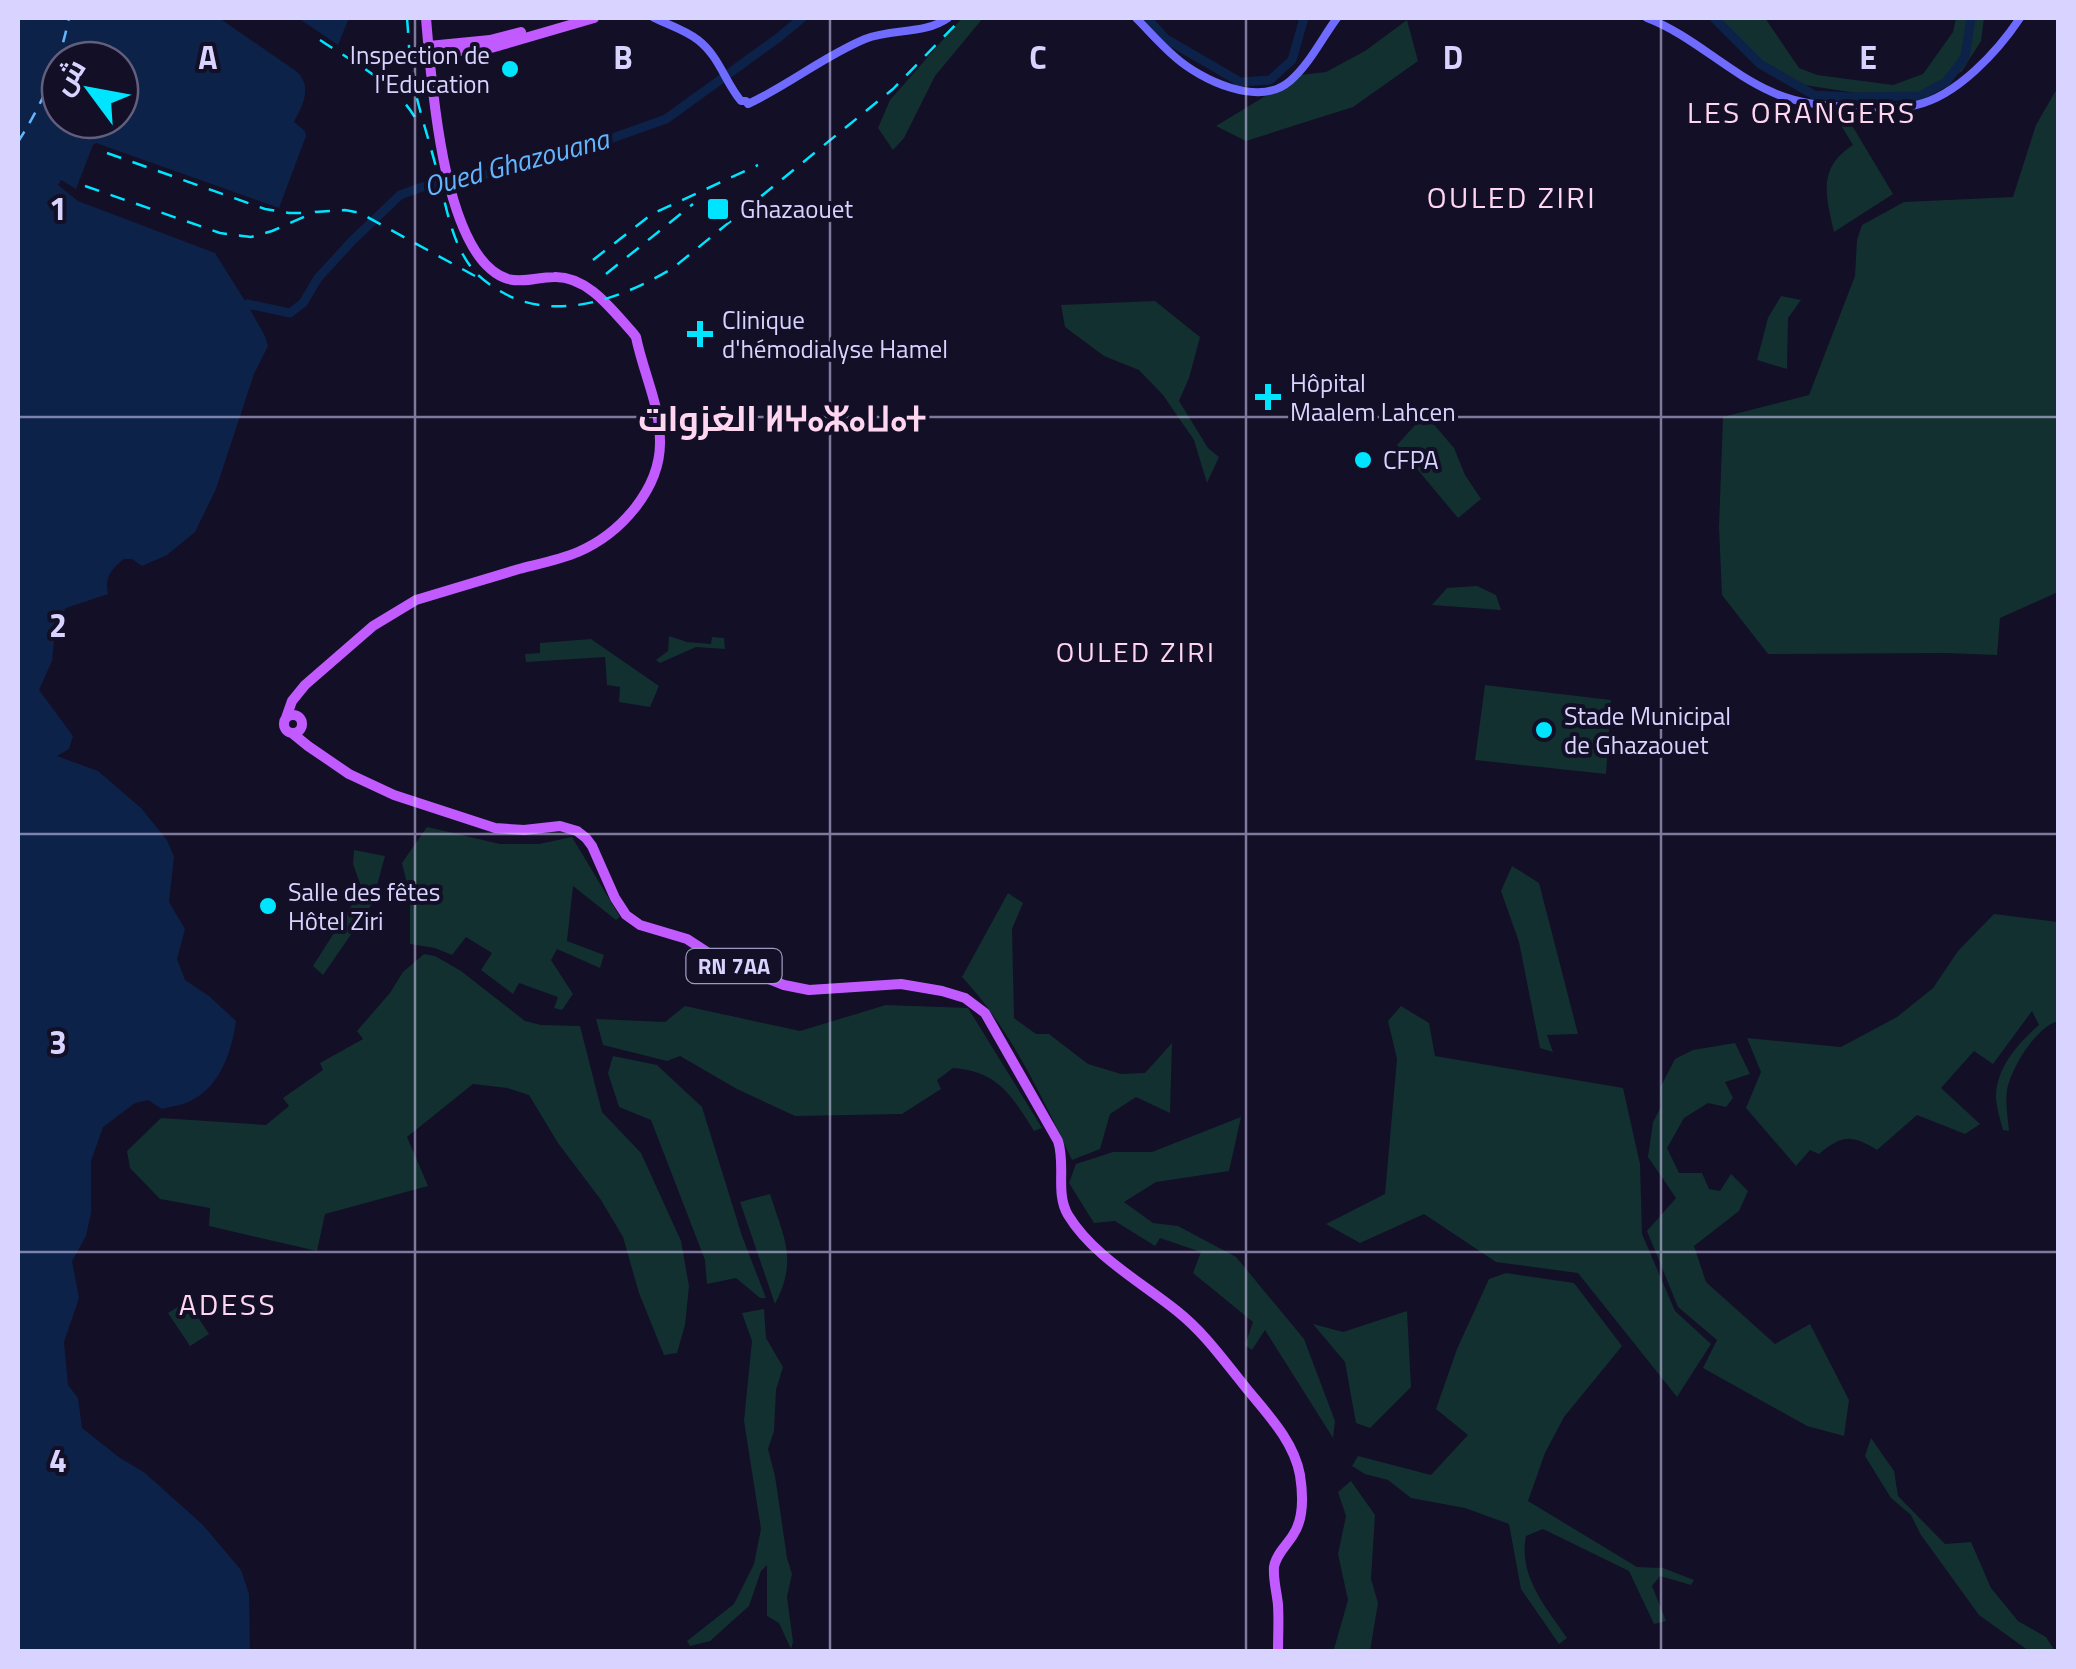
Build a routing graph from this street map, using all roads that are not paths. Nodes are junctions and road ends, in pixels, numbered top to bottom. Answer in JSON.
{"nodes":[{"id":1,"x":428,"y":18,"type":"edge"},
{"id":2,"x":570,"y":18,"type":"edge"},
{"id":3,"x":594,"y":18,"type":"edge"},
{"id":4,"x":654,"y":18,"type":"edge"},
{"id":5,"x":948,"y":18,"type":"edge"},
{"id":6,"x":1136,"y":18,"type":"edge"},
{"id":7,"x":1337,"y":18,"type":"edge"},
{"id":8,"x":1646,"y":18,"type":"edge"},
{"id":9,"x":2020,"y":18,"type":"edge"},
{"id":10,"x":431,"y":50,"type":"junction"},
{"id":11,"x":1278,"y":1652,"type":"edge"}],
"edges":[{"from":1,"to":10,"type":"main road"},
{"from":2,"to":10,"type":"main road"},
{"from":3,"to":10,"type":"main road"},
{"from":4,"to":5,"type":"main road"},
{"from":6,"to":7,"type":"main road"},
{"from":8,"to":9,"type":"main road"},
{"from":10,"to":11,"type":"main road","number":"RN 7AA"}]}
